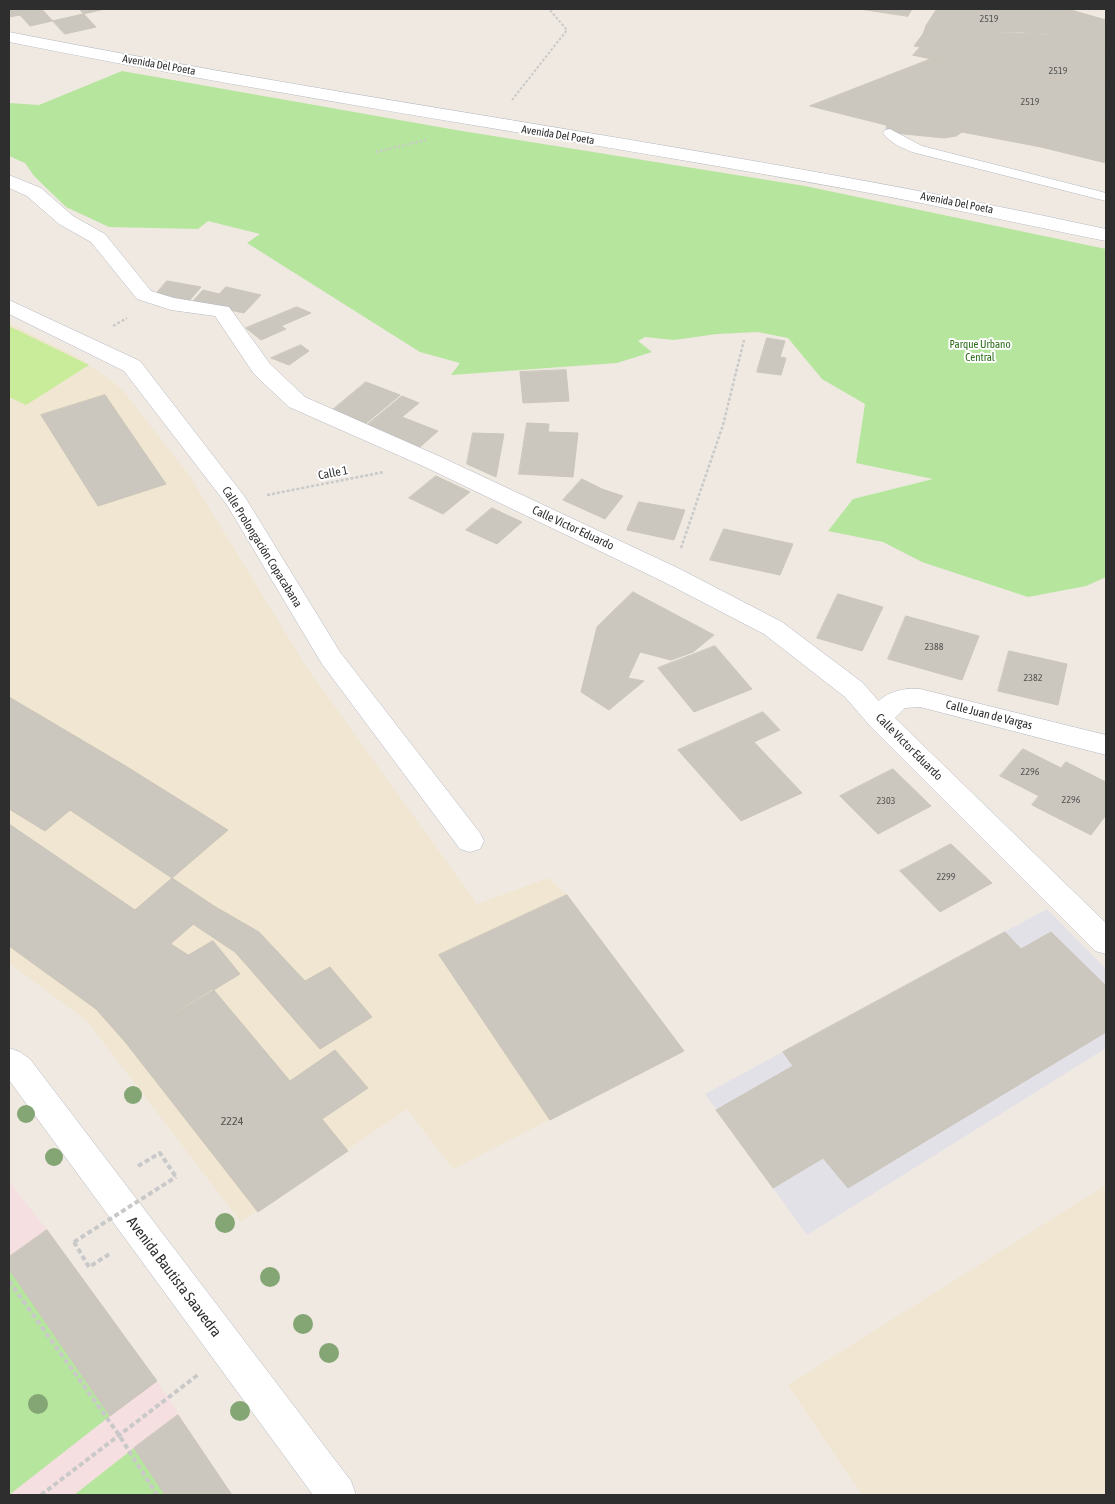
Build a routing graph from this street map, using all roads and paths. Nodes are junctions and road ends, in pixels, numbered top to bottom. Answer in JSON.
{"nodes":[{"id":1,"x":549,"y":9,"type":"edge"},
{"id":2,"x":9,"y":36,"type":"edge"},
{"id":3,"x":507,"y":107,"type":"dead end"},
{"id":4,"x":890,"y":133,"type":"dead end"},
{"id":5,"x":434,"y":138,"type":"dead end"},
{"id":6,"x":376,"y":152,"type":"dead end"},
{"id":7,"x":9,"y":181,"type":"edge"},
{"id":8,"x":1106,"y":196,"type":"edge"},
{"id":9,"x":1106,"y":235,"type":"edge"},
{"id":10,"x":158,"y":299,"type":"junction"},
{"id":11,"x":9,"y":306,"type":"edge"},
{"id":12,"x":744,"y":340,"type":"dead end"},
{"id":13,"x":84,"y":343,"type":"junction"},
{"id":14,"x":433,"y":462,"type":"junction"},
{"id":15,"x":237,"y":502,"type":"junction"},
{"id":16,"x":671,"y":575,"type":"junction"},
{"id":17,"x":881,"y":720,"type":"junction"},
{"id":18,"x":1106,"y":745,"type":"edge"},
{"id":19,"x":470,"y":842,"type":"dead end"},
{"id":20,"x":1106,"y":942,"type":"edge"},
{"id":21,"x":9,"y":1062,"type":"edge"},
{"id":22,"x":160,"y":1153,"type":"dead end"},
{"id":23,"x":90,"y":1267,"type":"dead end"},
{"id":24,"x":9,"y":1281,"type":"edge"},
{"id":25,"x":229,"y":1351,"type":"junction"},
{"id":26,"x":119,"y":1435,"type":"junction"},
{"id":27,"x":41,"y":1495,"type":"edge"},
{"id":28,"x":157,"y":1495,"type":"edge"},
{"id":29,"x":337,"y":1495,"type":"edge"}],
"edges":[{"from":1,"to":3,"type":"path"},
{"from":2,"to":9,"type":"main road","name":"Avenida Del Poeta"},
{"from":4,"to":8,"type":"lane"},
{"from":5,"to":6,"type":"path"},
{"from":7,"to":10,"type":"main road","name":"Calle Victor Eduardo"},
{"from":10,"to":13,"type":"path"},
{"from":10,"to":14,"type":"main road","name":"Calle Victor Eduardo"},
{"from":11,"to":13,"type":"main road","name":"Calle Prolongación Copacabana"},
{"from":12,"to":16,"type":"path"},
{"from":13,"to":15,"type":"main road","name":"Calle Prolongación Copacabana"},
{"from":14,"to":15,"type":"path","name":"Calle 1"},
{"from":14,"to":16,"type":"main road","name":"Calle Victor Eduardo"},
{"from":15,"to":19,"type":"main road","name":"Calle Prolongación Copacabana"},
{"from":16,"to":17,"type":"main road","name":"Calle Victor Eduardo"},
{"from":17,"to":18,"type":"main road","name":"Calle Juan de Vargas"},
{"from":17,"to":20,"type":"main road","name":"Calle Victor Eduardo"},
{"from":21,"to":25,"type":"main road","name":"Avenida Bautista Saavedra"},
{"from":22,"to":23,"type":"path","bridge":true},
{"from":24,"to":26,"type":"path"},
{"from":25,"to":26,"type":"path"},
{"from":25,"to":29,"type":"main road","name":"Avenida Bautista Saavedra"},
{"from":26,"to":27,"type":"path"},
{"from":26,"to":28,"type":"path"}]}
